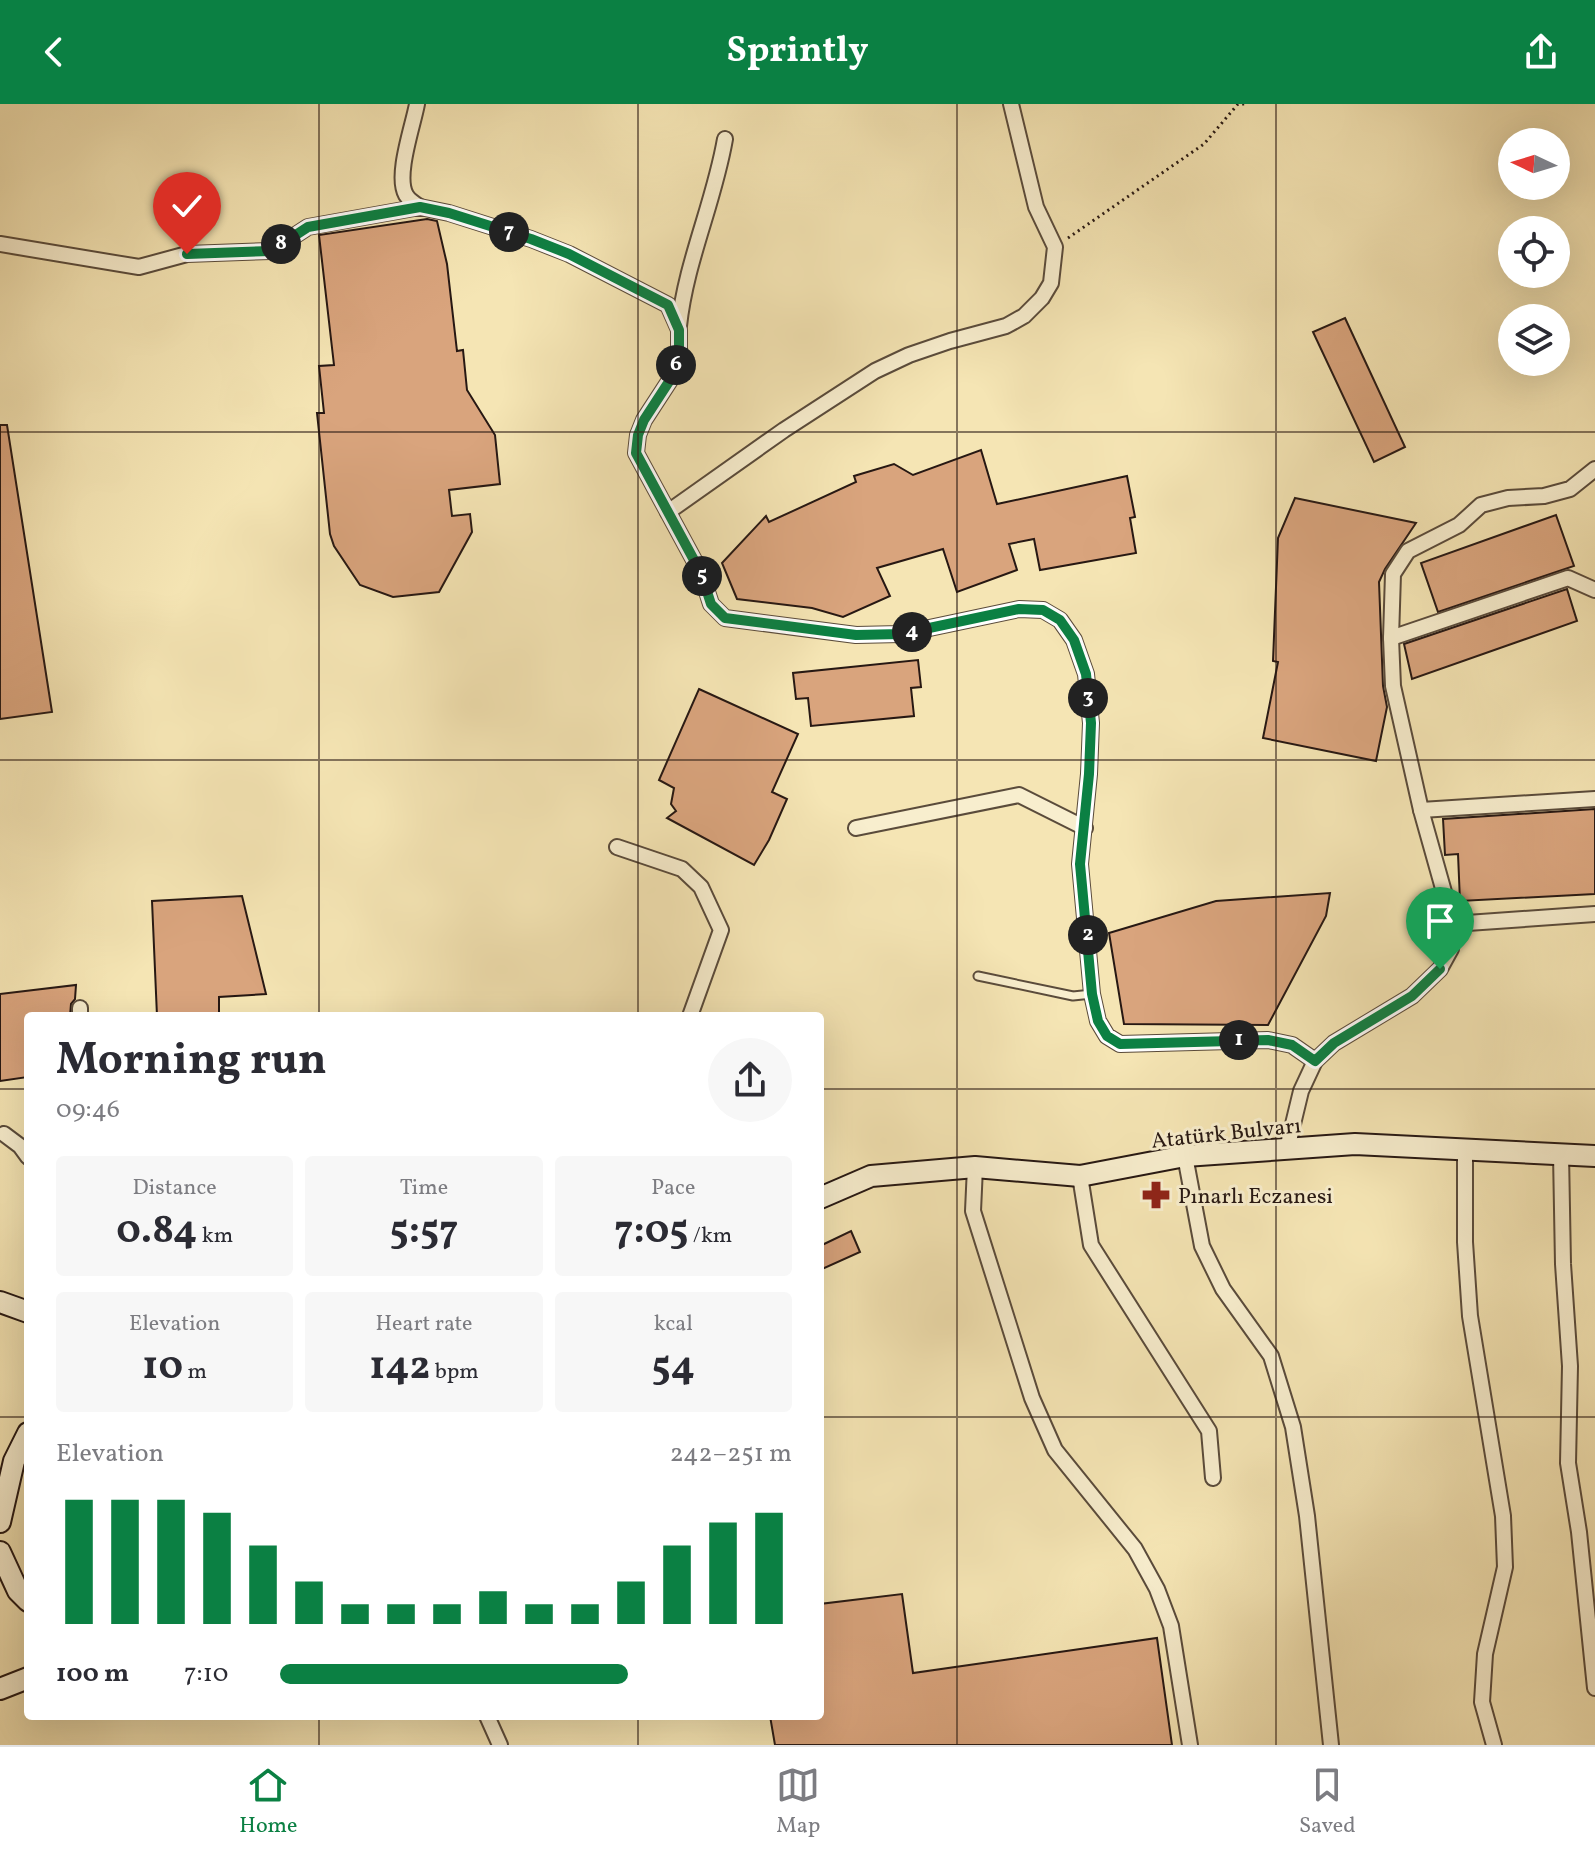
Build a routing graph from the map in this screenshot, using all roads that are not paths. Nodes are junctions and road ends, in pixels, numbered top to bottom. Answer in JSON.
{"nodes":[{"id":1,"x":417,"y":104,"type":"edge"},
{"id":2,"x":1011,"y":104,"type":"edge"},
{"id":3,"x":725,"y":139,"type":"dead end"},
{"id":4,"x":420,"y":207,"type":"junction"},
{"id":5,"x":0,"y":244,"type":"edge"},
{"id":6,"x":679,"y":330,"type":"junction"},
{"id":7,"x":1595,"y":469,"type":"edge"},
{"id":8,"x":668,"y":512,"type":"junction"},
{"id":9,"x":1595,"y":590,"type":"edge"},
{"id":10,"x":1391,"y":638,"type":"junction"},
{"id":11,"x":1595,"y":799,"type":"edge"},
{"id":12,"x":1421,"y":810,"type":"junction"},
{"id":13,"x":856,"y":828,"type":"dead end"},
{"id":14,"x":1085,"y":828,"type":"junction"},
{"id":15,"x":617,"y":847,"type":"dead end"},
{"id":16,"x":1595,"y":914,"type":"edge"},
{"id":17,"x":1453,"y":924,"type":"junction"},
{"id":18,"x":978,"y":976,"type":"dead end"},
{"id":19,"x":1092,"y":994,"type":"junction"},
{"id":20,"x":691,"y":1012,"type":"edge"},
{"id":21,"x":1315,"y":1061,"type":"junction"},
{"id":22,"x":4,"y":1134,"type":"dead end"},
{"id":23,"x":1287,"y":1149,"type":"junction"},
{"id":24,"x":1465,"y":1149,"type":"junction"},
{"id":25,"x":24,"y":1152,"type":"edge"},
{"id":26,"x":1561,"y":1154,"type":"junction"},
{"id":27,"x":1185,"y":1156,"type":"junction"},
{"id":28,"x":1595,"y":1156,"type":"edge"},
{"id":29,"x":975,"y":1167,"type":"junction"},
{"id":30,"x":1080,"y":1176,"type":"junction"},
{"id":31,"x":824,"y":1196,"type":"edge"},
{"id":32,"x":0,"y":1302,"type":"edge"},
{"id":33,"x":24,"y":1311,"type":"edge"},
{"id":34,"x":24,"y":1441,"type":"edge"},
{"id":35,"x":1213,"y":1478,"type":"dead end"},
{"id":36,"x":0,"y":1522,"type":"edge"},
{"id":37,"x":0,"y":1552,"type":"edge"},
{"id":38,"x":24,"y":1597,"type":"edge"},
{"id":39,"x":24,"y":1680,"type":"edge"},
{"id":40,"x":1595,"y":1688,"type":"edge"},
{"id":41,"x":0,"y":1689,"type":"edge"},
{"id":42,"x":489,"y":1720,"type":"edge"},
{"id":43,"x":500,"y":1745,"type":"edge"},
{"id":44,"x":1190,"y":1745,"type":"edge"},
{"id":45,"x":1331,"y":1745,"type":"edge"},
{"id":46,"x":1494,"y":1745,"type":"edge"}],
"edges":[{"from":1,"to":4,"type":"street"},
{"from":2,"to":8,"type":"street"},
{"from":3,"to":6,"type":"street"},
{"from":4,"to":5,"type":"street"},
{"from":4,"to":6,"type":"street"},
{"from":6,"to":8,"type":"street"},
{"from":7,"to":10,"type":"street"},
{"from":8,"to":14,"type":"street"},
{"from":9,"to":10,"type":"street"},
{"from":10,"to":12,"type":"street"},
{"from":11,"to":12,"type":"street"},
{"from":12,"to":17,"type":"street"},
{"from":13,"to":14,"type":"street"},
{"from":14,"to":19,"type":"street"},
{"from":15,"to":20,"type":"street"},
{"from":16,"to":17,"type":"street"},
{"from":17,"to":21,"type":"street"},
{"from":18,"to":19,"type":"lane"},
{"from":19,"to":21,"type":"street"},
{"from":21,"to":23,"type":"street"},
{"from":22,"to":25,"type":"street"},
{"from":23,"to":24,"type":"street","name":"Atatürk Bulvarı"},
{"from":23,"to":27,"type":"street","name":"Atatürk Bulvarı"},
{"from":24,"to":26,"type":"street","name":"Atatürk Bulvarı"},
{"from":24,"to":46,"type":"street"},
{"from":26,"to":28,"type":"street","name":"Atatürk Bulvarı"},
{"from":26,"to":40,"type":"street"},
{"from":27,"to":30,"type":"street","name":"Atatürk Bulvarı"},
{"from":27,"to":45,"type":"street"},
{"from":29,"to":30,"type":"street","name":"Atatürk Bulvarı"},
{"from":29,"to":31,"type":"street","name":"Atatürk Bulvarı"},
{"from":29,"to":44,"type":"street"},
{"from":30,"to":35,"type":"street"},
{"from":32,"to":33,"type":"street"},
{"from":34,"to":36,"type":"street"},
{"from":37,"to":38,"type":"street"},
{"from":39,"to":41,"type":"street"},
{"from":42,"to":43,"type":"street"}]}
